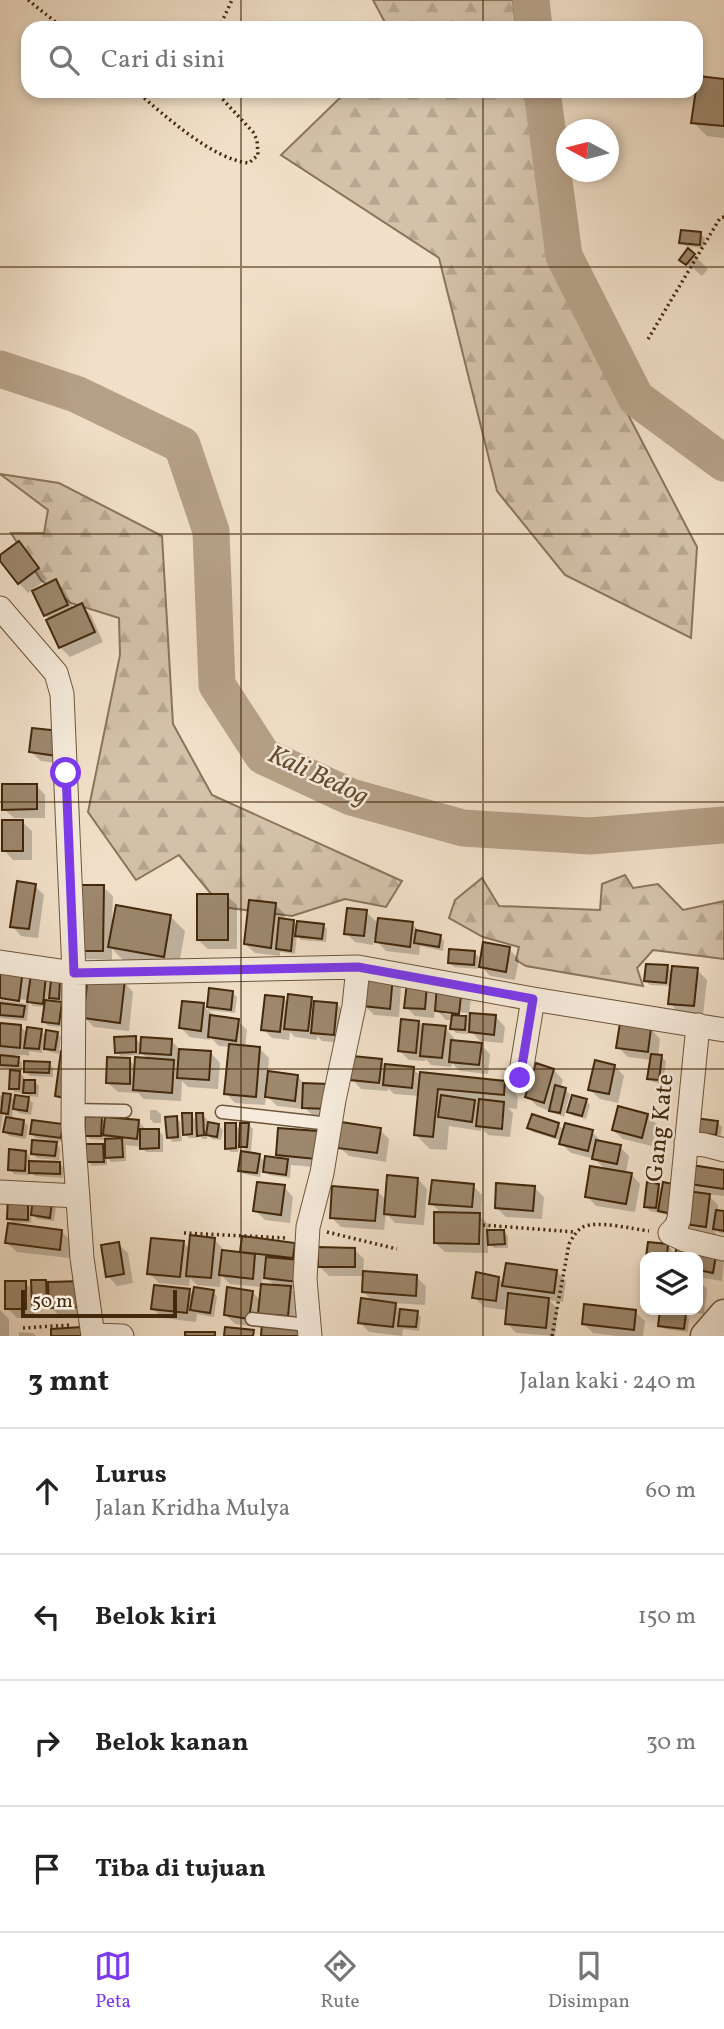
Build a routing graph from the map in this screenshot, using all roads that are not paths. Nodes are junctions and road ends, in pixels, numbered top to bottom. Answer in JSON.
{"nodes":[{"id":1,"x":0,"y":608,"type":"edge"},
{"id":2,"x":0,"y":962,"type":"edge"},
{"id":3,"x":358,"y":967,"type":"junction"},
{"id":4,"x":74,"y":973,"type":"junction"},
{"id":5,"x":533,"y":999,"type":"junction"},
{"id":6,"x":698,"y":1025,"type":"junction"},
{"id":7,"x":724,"y":1030,"type":"edge"},
{"id":8,"x":520,"y":1078,"type":"dead end"},
{"id":9,"x":73,"y":1110,"type":"junction"},
{"id":10,"x":125,"y":1111,"type":"dead end"},
{"id":11,"x":222,"y":1112,"type":"dead end"},
{"id":12,"x":330,"y":1124,"type":"junction"},
{"id":13,"x":686,"y":1143,"type":"junction"},
{"id":14,"x":724,"y":1150,"type":"edge"},
{"id":15,"x":0,"y":1192,"type":"edge"},
{"id":16,"x":78,"y":1196,"type":"junction"},
{"id":17,"x":724,"y":1249,"type":"edge"},
{"id":18,"x":724,"y":1314,"type":"edge"},
{"id":19,"x":252,"y":1319,"type":"dead end"},
{"id":20,"x":309,"y":1330,"type":"edge"},
{"id":21,"x":92,"y":1332,"type":"edge"},
{"id":22,"x":122,"y":1336,"type":"edge"},
{"id":23,"x":705,"y":1336,"type":"edge"}],
"edges":[{"from":1,"to":4,"type":"street"},
{"from":2,"to":4,"type":"street"},
{"from":3,"to":4,"type":"street"},
{"from":3,"to":5,"type":"street"},
{"from":3,"to":12,"type":"street"},
{"from":4,"to":9,"type":"street"},
{"from":5,"to":6,"type":"street"},
{"from":5,"to":8,"type":"street"},
{"from":6,"to":7,"type":"street"},
{"from":6,"to":13,"type":"street","name":"Gang Kate"},
{"from":9,"to":10,"type":"lane"},
{"from":9,"to":16,"type":"street"},
{"from":11,"to":12,"type":"lane"},
{"from":12,"to":20,"type":"street"},
{"from":13,"to":14,"type":"street"},
{"from":13,"to":17,"type":"street","name":"Gang Kate"},
{"from":15,"to":16,"type":"street"},
{"from":16,"to":21,"type":"street"},
{"from":18,"to":23,"type":"street"},
{"from":19,"to":20,"type":"lane"},
{"from":21,"to":22,"type":"street"}]}
